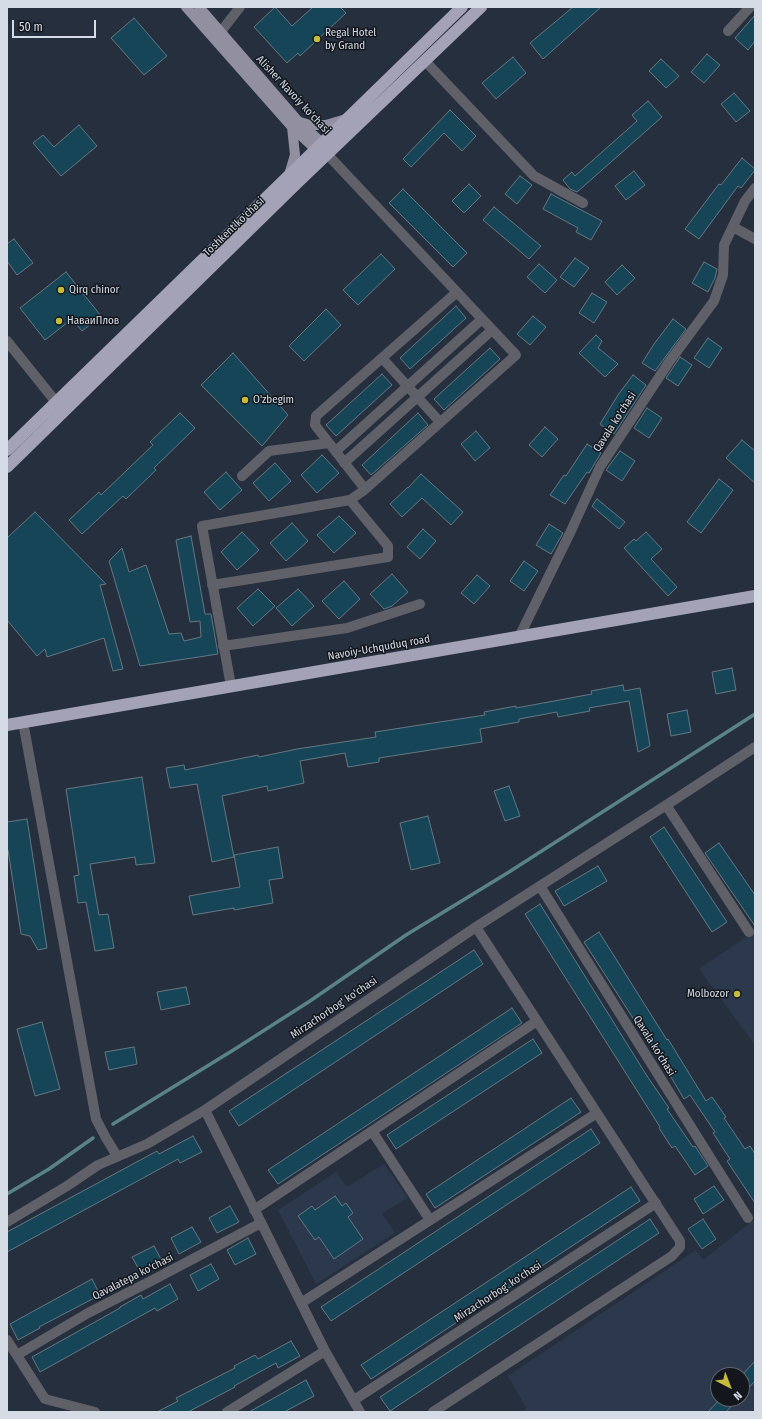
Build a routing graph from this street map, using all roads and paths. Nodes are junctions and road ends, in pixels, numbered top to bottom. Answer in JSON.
{"nodes":[{"id":1,"x":186,"y":7,"type":"edge"},
{"id":2,"x":199,"y":7,"type":"edge"},
{"id":3,"x":240,"y":7,"type":"edge"},
{"id":4,"x":462,"y":7,"type":"edge"},
{"id":5,"x":481,"y":7,"type":"edge"},
{"id":6,"x":750,"y":7,"type":"edge"},
{"id":7,"x":728,"y":31,"type":"dead end"},
{"id":8,"x":218,"y":36,"type":"junction"},
{"id":9,"x":425,"y":61,"type":"junction"},
{"id":10,"x":346,"y":119,"type":"junction"},
{"id":11,"x":295,"y":124,"type":"junction"},
{"id":12,"x":319,"y":146,"type":"junction"},
{"id":13,"x":327,"y":154,"type":"junction"},
{"id":14,"x":289,"y":175,"type":"junction"},
{"id":15,"x":755,"y":188,"type":"edge"},
{"id":16,"x":583,"y":203,"type":"dead end"},
{"id":17,"x":733,"y":227,"type":"junction"},
{"id":18,"x":755,"y":239,"type":"edge"},
{"id":19,"x":457,"y":292,"type":"junction"},
{"id":20,"x":482,"y":319,"type":"junction"},
{"id":21,"x":492,"y":330,"type":"junction"},
{"id":22,"x":7,"y":341,"type":"edge"},
{"id":23,"x":382,"y":358,"type":"junction"},
{"id":24,"x":408,"y":386,"type":"junction"},
{"id":25,"x":417,"y":397,"type":"junction"},
{"id":26,"x":61,"y":407,"type":"junction"},
{"id":27,"x":440,"y":422,"type":"junction"},
{"id":28,"x":332,"y":447,"type":"junction"},
{"id":29,"x":7,"y":450,"type":"edge"},
{"id":30,"x":344,"y":463,"type":"junction"},
{"id":31,"x":7,"y":467,"type":"edge"},
{"id":32,"x":242,"y":476,"type":"dead end"},
{"id":33,"x":365,"y":489,"type":"junction"},
{"id":34,"x":350,"y":500,"type":"junction"},
{"id":35,"x":212,"y":585,"type":"junction"},
{"id":36,"x":755,"y":596,"type":"edge"},
{"id":37,"x":420,"y":604,"type":"dead end"},
{"id":38,"x":519,"y":637,"type":"junction"},
{"id":39,"x":224,"y":646,"type":"junction"},
{"id":40,"x":231,"y":686,"type":"junction"},
{"id":41,"x":23,"y":722,"type":"junction"},
{"id":42,"x":7,"y":725,"type":"edge"},
{"id":43,"x":755,"y":747,"type":"edge"},
{"id":44,"x":666,"y":805,"type":"junction"},
{"id":45,"x":540,"y":886,"type":"junction"},
{"id":46,"x":476,"y":926,"type":"junction"},
{"id":47,"x":749,"y":932,"type":"dead end"},
{"id":48,"x":537,"y":1021,"type":"junction"},
{"id":49,"x":205,"y":1110,"type":"junction"},
{"id":50,"x":597,"y":1113,"type":"junction"},
{"id":51,"x":372,"y":1131,"type":"junction"},
{"id":52,"x":117,"y":1156,"type":"junction"},
{"id":53,"x":656,"y":1203,"type":"junction"},
{"id":54,"x":254,"y":1210,"type":"junction"},
{"id":55,"x":748,"y":1218,"type":"dead end"},
{"id":56,"x":430,"y":1220,"type":"junction"},
{"id":57,"x":7,"y":1222,"type":"edge"},
{"id":58,"x":261,"y":1223,"type":"junction"},
{"id":59,"x":301,"y":1303,"type":"junction"},
{"id":60,"x":7,"y":1340,"type":"edge"},
{"id":61,"x":325,"y":1351,"type":"junction"},
{"id":62,"x":17,"y":1355,"type":"junction"},
{"id":63,"x":354,"y":1400,"type":"junction"},
{"id":64,"x":95,"y":1412,"type":"edge"},
{"id":65,"x":227,"y":1412,"type":"edge"},
{"id":66,"x":360,"y":1412,"type":"edge"},
{"id":67,"x":433,"y":1412,"type":"edge"}],
"edges":[{"from":1,"to":8,"type":"main road","name":"Alisher Navoiy ko'chasi"},
{"from":2,"to":8,"type":"main road","name":"Alisher Navoiy ko'chasi"},
{"from":3,"to":8,"type":"street"},
{"from":4,"to":10,"type":"highway","name":"Toshkent ko'chasi"},
{"from":5,"to":9,"type":"highway","name":"Toshkent ko'chasi"},
{"from":6,"to":7,"type":"street"},
{"from":8,"to":11,"type":"main road","name":"Alisher Navoiy ko'chasi"},
{"from":9,"to":13,"type":"highway","name":"Toshkent ko'chasi"},
{"from":9,"to":16,"type":"street"},
{"from":10,"to":11,"type":"main road"},
{"from":10,"to":12,"type":"highway","name":"Toshkent ko'chasi"},
{"from":11,"to":12,"type":"main road","name":"Alisher Navoiy ko'chasi"},
{"from":11,"to":14,"type":"main road"},
{"from":12,"to":13,"type":"main road","name":"Alisher Navoiy ko'chasi"},
{"from":12,"to":14,"type":"highway","name":"Toshkent ko'chasi"},
{"from":13,"to":19,"type":"street"},
{"from":13,"to":26,"type":"highway","name":"Toshkent ko'chasi"},
{"from":14,"to":26,"type":"highway","name":"Toshkent ko'chasi"},
{"from":15,"to":17,"type":"street","name":"Qavala ko'chasi"},
{"from":17,"to":18,"type":"street"},
{"from":17,"to":38,"type":"street","name":"Qavala ko'chasi"},
{"from":19,"to":20,"type":"street"},
{"from":19,"to":23,"type":"street"},
{"from":20,"to":21,"type":"street"},
{"from":20,"to":24,"type":"street"},
{"from":21,"to":25,"type":"street"},
{"from":21,"to":27,"type":"street"},
{"from":22,"to":26,"type":"street"},
{"from":23,"to":24,"type":"street"},
{"from":23,"to":28,"type":"street"},
{"from":24,"to":25,"type":"street"},
{"from":24,"to":28,"type":"street"},
{"from":25,"to":27,"type":"street"},
{"from":25,"to":30,"type":"street"},
{"from":26,"to":29,"type":"highway","name":"Toshkent ko'chasi"},
{"from":26,"to":31,"type":"highway","name":"Toshkent ko'chasi"},
{"from":27,"to":33,"type":"street"},
{"from":28,"to":30,"type":"street"},
{"from":28,"to":32,"type":"street"},
{"from":30,"to":33,"type":"street"},
{"from":33,"to":34,"type":"street"},
{"from":34,"to":35,"type":"street"},
{"from":34,"to":35,"type":"street"},
{"from":35,"to":39,"type":"street"},
{"from":36,"to":38,"type":"highway","name":"Navoiy-Uchquduq road"},
{"from":37,"to":39,"type":"street"},
{"from":38,"to":40,"type":"highway","name":"Navoiy-Uchquduq road"},
{"from":39,"to":40,"type":"street"},
{"from":40,"to":41,"type":"highway","name":"Navoiy-Uchquduq road"},
{"from":41,"to":42,"type":"highway","name":"Navoiy-Uchquduq road"},
{"from":41,"to":52,"type":"street"},
{"from":43,"to":44,"type":"street","name":"Mirzachorbog' ko'chasi"},
{"from":44,"to":45,"type":"street","name":"Mirzachorbog' ko'chasi"},
{"from":44,"to":47,"type":"street"},
{"from":45,"to":46,"type":"street","name":"Mirzachorbog' ko'chasi"},
{"from":45,"to":55,"type":"street","name":"Qavala ko'chasi"},
{"from":46,"to":48,"type":"street"},
{"from":46,"to":49,"type":"street","name":"Mirzachorbog' ko'chasi"},
{"from":48,"to":50,"type":"street"},
{"from":48,"to":51,"type":"street"},
{"from":49,"to":52,"type":"street","name":"Mirzachorbog' ko'chasi"},
{"from":49,"to":54,"type":"street"},
{"from":50,"to":53,"type":"street"},
{"from":50,"to":56,"type":"street"},
{"from":51,"to":54,"type":"street"},
{"from":51,"to":56,"type":"street"},
{"from":52,"to":57,"type":"street","name":"Mirzachorbog' ko'chasi"},
{"from":53,"to":63,"type":"street","name":"Mirzachorbog' ko'chasi"},
{"from":53,"to":67,"type":"street"},
{"from":54,"to":58,"type":"street"},
{"from":56,"to":59,"type":"street"},
{"from":58,"to":59,"type":"street"},
{"from":58,"to":62,"type":"street","name":"Qavalatepa ko'chasi"},
{"from":59,"to":61,"type":"street"},
{"from":60,"to":62,"type":"street"},
{"from":61,"to":63,"type":"street"},
{"from":61,"to":65,"type":"street"},
{"from":62,"to":64,"type":"street"},
{"from":63,"to":66,"type":"street"}]}
